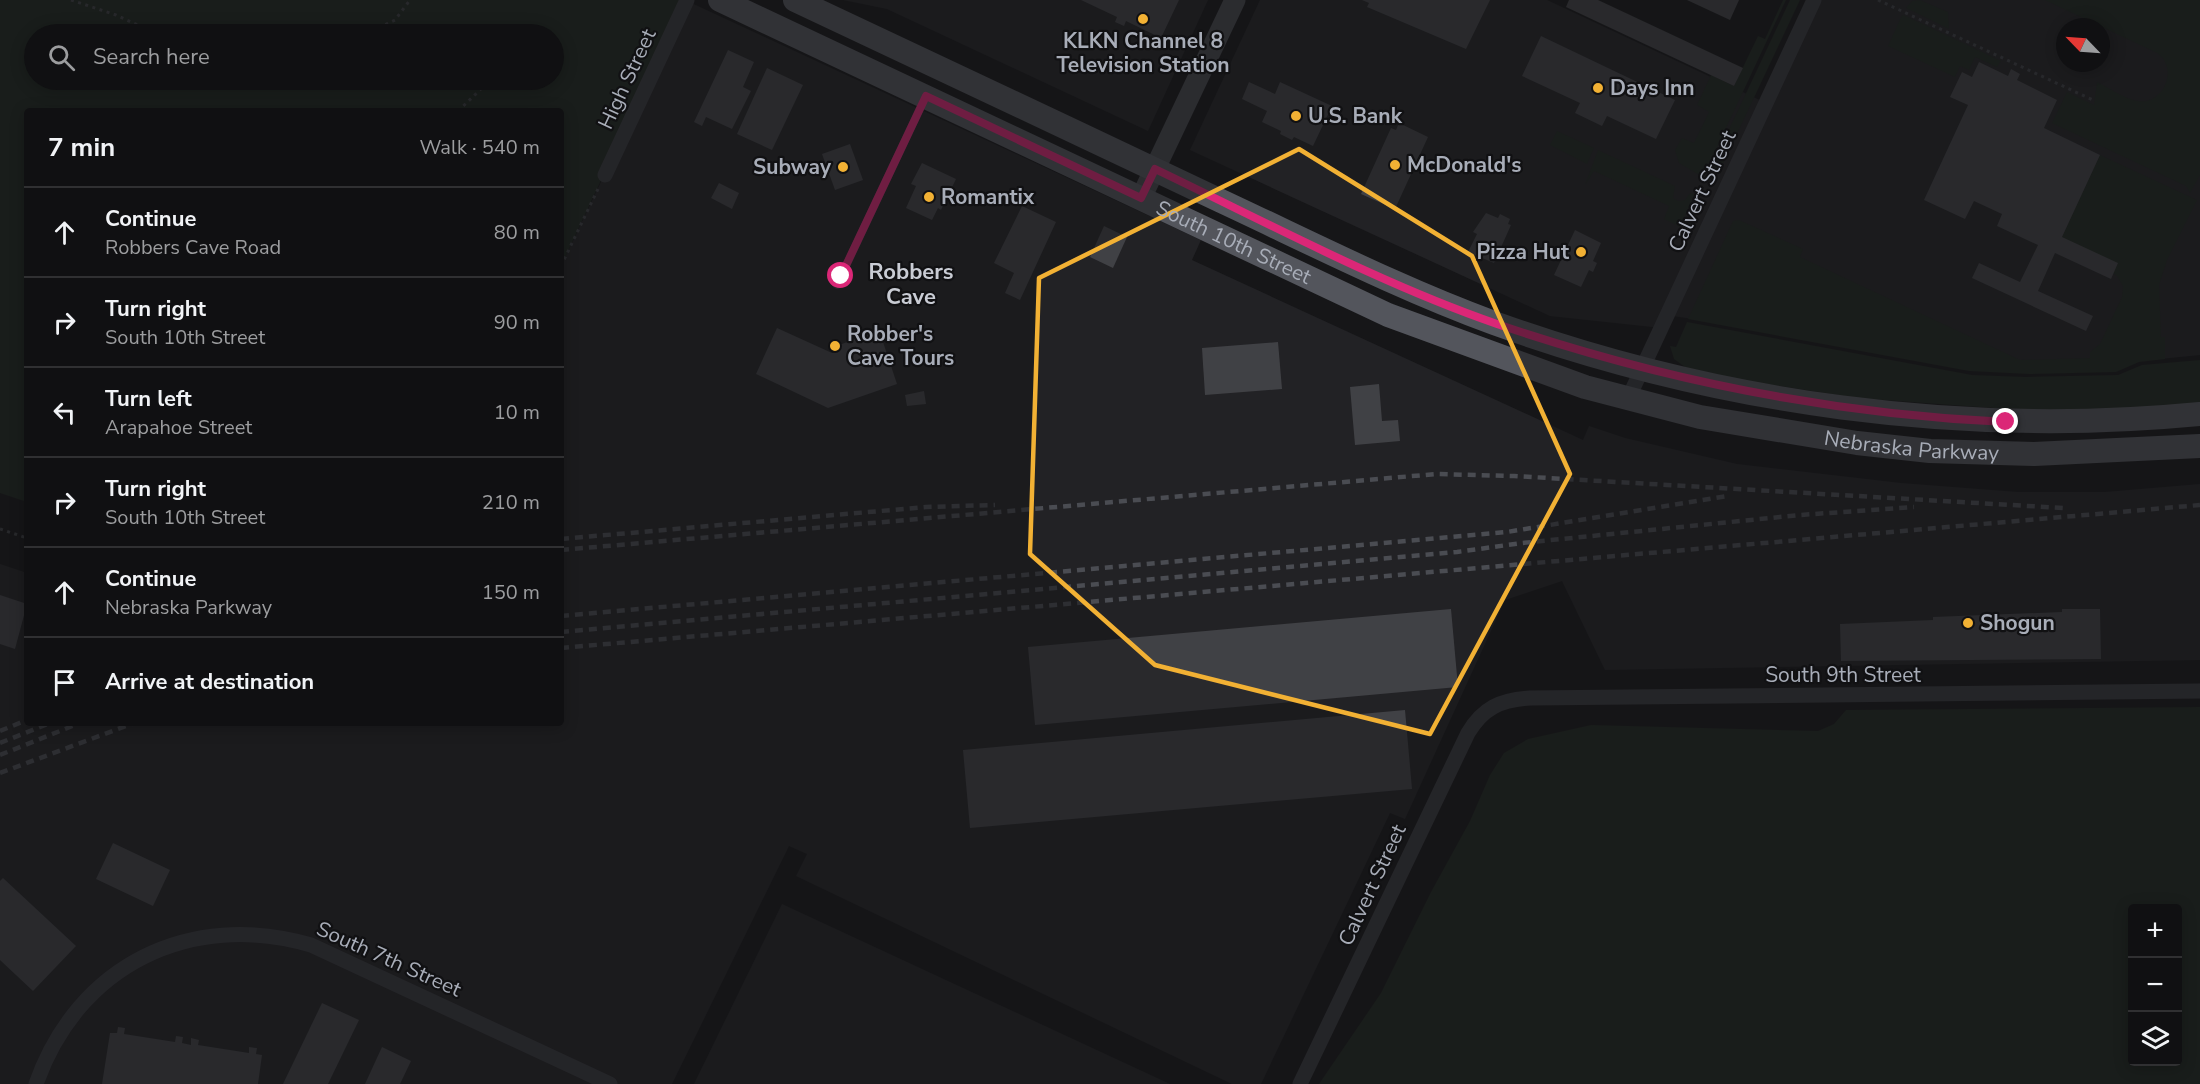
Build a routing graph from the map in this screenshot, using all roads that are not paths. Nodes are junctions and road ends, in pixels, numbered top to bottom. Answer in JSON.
{"nodes":[{"id":1,"x":687,"y":0,"type":"edge"},
{"id":2,"x":720,"y":0,"type":"edge"},
{"id":3,"x":795,"y":0,"type":"edge"},
{"id":4,"x":1234,"y":0,"type":"edge"},
{"id":5,"x":1814,"y":0,"type":"edge"},
{"id":6,"x":926,"y":96,"type":"junction"},
{"id":7,"x":1155,"y":169,"type":"junction"},
{"id":8,"x":605,"y":175,"type":"road end"},
{"id":9,"x":1141,"y":198,"type":"junction"},
{"id":10,"x":837,"y":285,"type":"dead end"},
{"id":11,"x":1642,"y":369,"type":"junction"},
{"id":12,"x":1628,"y":399,"type":"junction"},
{"id":13,"x":2200,"y":414,"type":"edge"},
{"id":14,"x":2200,"y":446,"type":"edge"},
{"id":15,"x":2200,"y":691,"type":"edge"},
{"id":16,"x":1488,"y":708,"type":"joint"},
{"id":17,"x":36,"y":1084,"type":"edge"},
{"id":18,"x":610,"y":1084,"type":"edge"},
{"id":19,"x":1300,"y":1084,"type":"edge"}],
"edges":[{"from":1,"to":8,"type":"street","name":"High Street"},
{"from":2,"to":6,"type":"main road","name":"South 10th Street"},
{"from":3,"to":7,"type":"main road","name":"South 10th Street"},
{"from":4,"to":7,"type":"street"},
{"from":5,"to":11,"type":"street","name":"Calvert Street"},
{"from":6,"to":9,"type":"main road","name":"South 10th Street"},
{"from":6,"to":10,"type":"lane"},
{"from":7,"to":9,"type":"street"},
{"from":7,"to":11,"type":"main road","name":"South 10th Street"},
{"from":9,"to":12,"type":"main road","name":"South 10th Street"},
{"from":11,"to":12,"type":"street","name":"Calvert Street"},
{"from":11,"to":13,"type":"main road","name":"Nebraska Parkway"},
{"from":12,"to":14,"type":"main road","name":"Nebraska Parkway"},
{"from":15,"to":16,"type":"street","name":"South 9th Street"},
{"from":16,"to":19,"type":"street","name":"Calvert Street"},
{"from":17,"to":18,"type":"street","name":"South 7th Street"}]}
